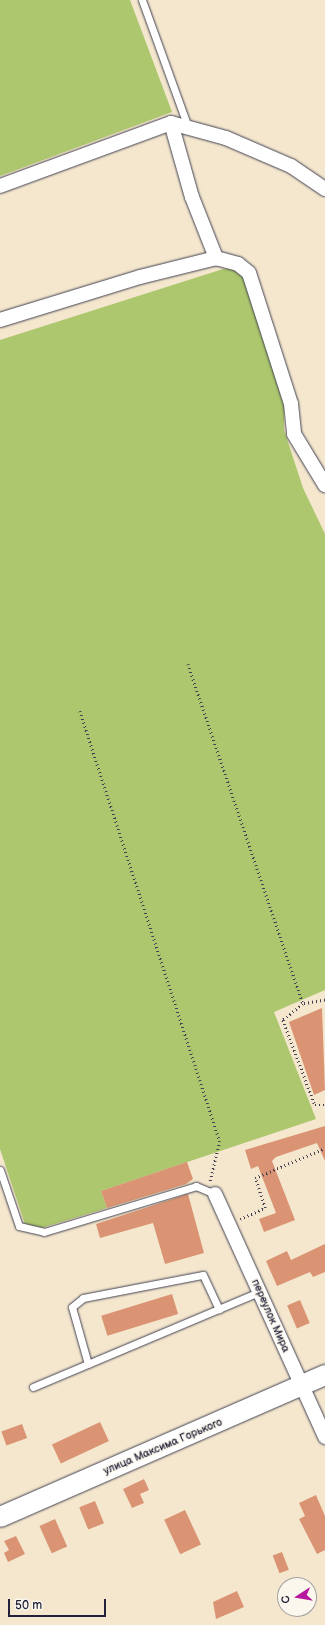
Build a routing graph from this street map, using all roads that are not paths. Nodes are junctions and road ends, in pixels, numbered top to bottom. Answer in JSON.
{"nodes":[{"id":1,"x":142,"y":0,"type":"edge"},
{"id":2,"x":171,"y":123,"type":"junction"},
{"id":3,"x":188,"y":127,"type":"junction"},
{"id":4,"x":0,"y":186,"type":"edge"},
{"id":5,"x":325,"y":189,"type":"edge"},
{"id":6,"x":216,"y":258,"type":"junction"},
{"id":7,"x":0,"y":320,"type":"edge"},
{"id":8,"x":325,"y":485,"type":"edge"},
{"id":9,"x":0,"y":1170,"type":"edge"},
{"id":10,"x":211,"y":1193,"type":"joint"},
{"id":11,"x":259,"y":1292,"type":"junction"},
{"id":12,"x":219,"y":1308,"type":"junction"},
{"id":13,"x":88,"y":1364,"type":"junction"},
{"id":14,"x":325,"y":1375,"type":"edge"},
{"id":15,"x":33,"y":1387,"type":"dead end"},
{"id":16,"x":301,"y":1387,"type":"junction"},
{"id":17,"x":325,"y":1438,"type":"edge"},
{"id":18,"x":0,"y":1517,"type":"edge"}],
"edges":[{"from":1,"to":3,"type":"lane"},
{"from":2,"to":3,"type":"street"},
{"from":2,"to":4,"type":"street"},
{"from":2,"to":6,"type":"street"},
{"from":3,"to":5,"type":"street"},
{"from":6,"to":7,"type":"street"},
{"from":6,"to":8,"type":"street"},
{"from":9,"to":10,"type":"lane"},
{"from":10,"to":11,"type":"street","name":"переулок Мира"},
{"from":11,"to":12,"type":"lane"},
{"from":11,"to":16,"type":"street","name":"переулок Мира"},
{"from":12,"to":13,"type":"lane"},
{"from":12,"to":13,"type":"lane"},
{"from":13,"to":15,"type":"lane"},
{"from":14,"to":16,"type":"street","name":"улица Максима Горького"},
{"from":16,"to":17,"type":"street","name":"переулок Мира"},
{"from":16,"to":18,"type":"street","name":"улица Максима Горького"}]}
